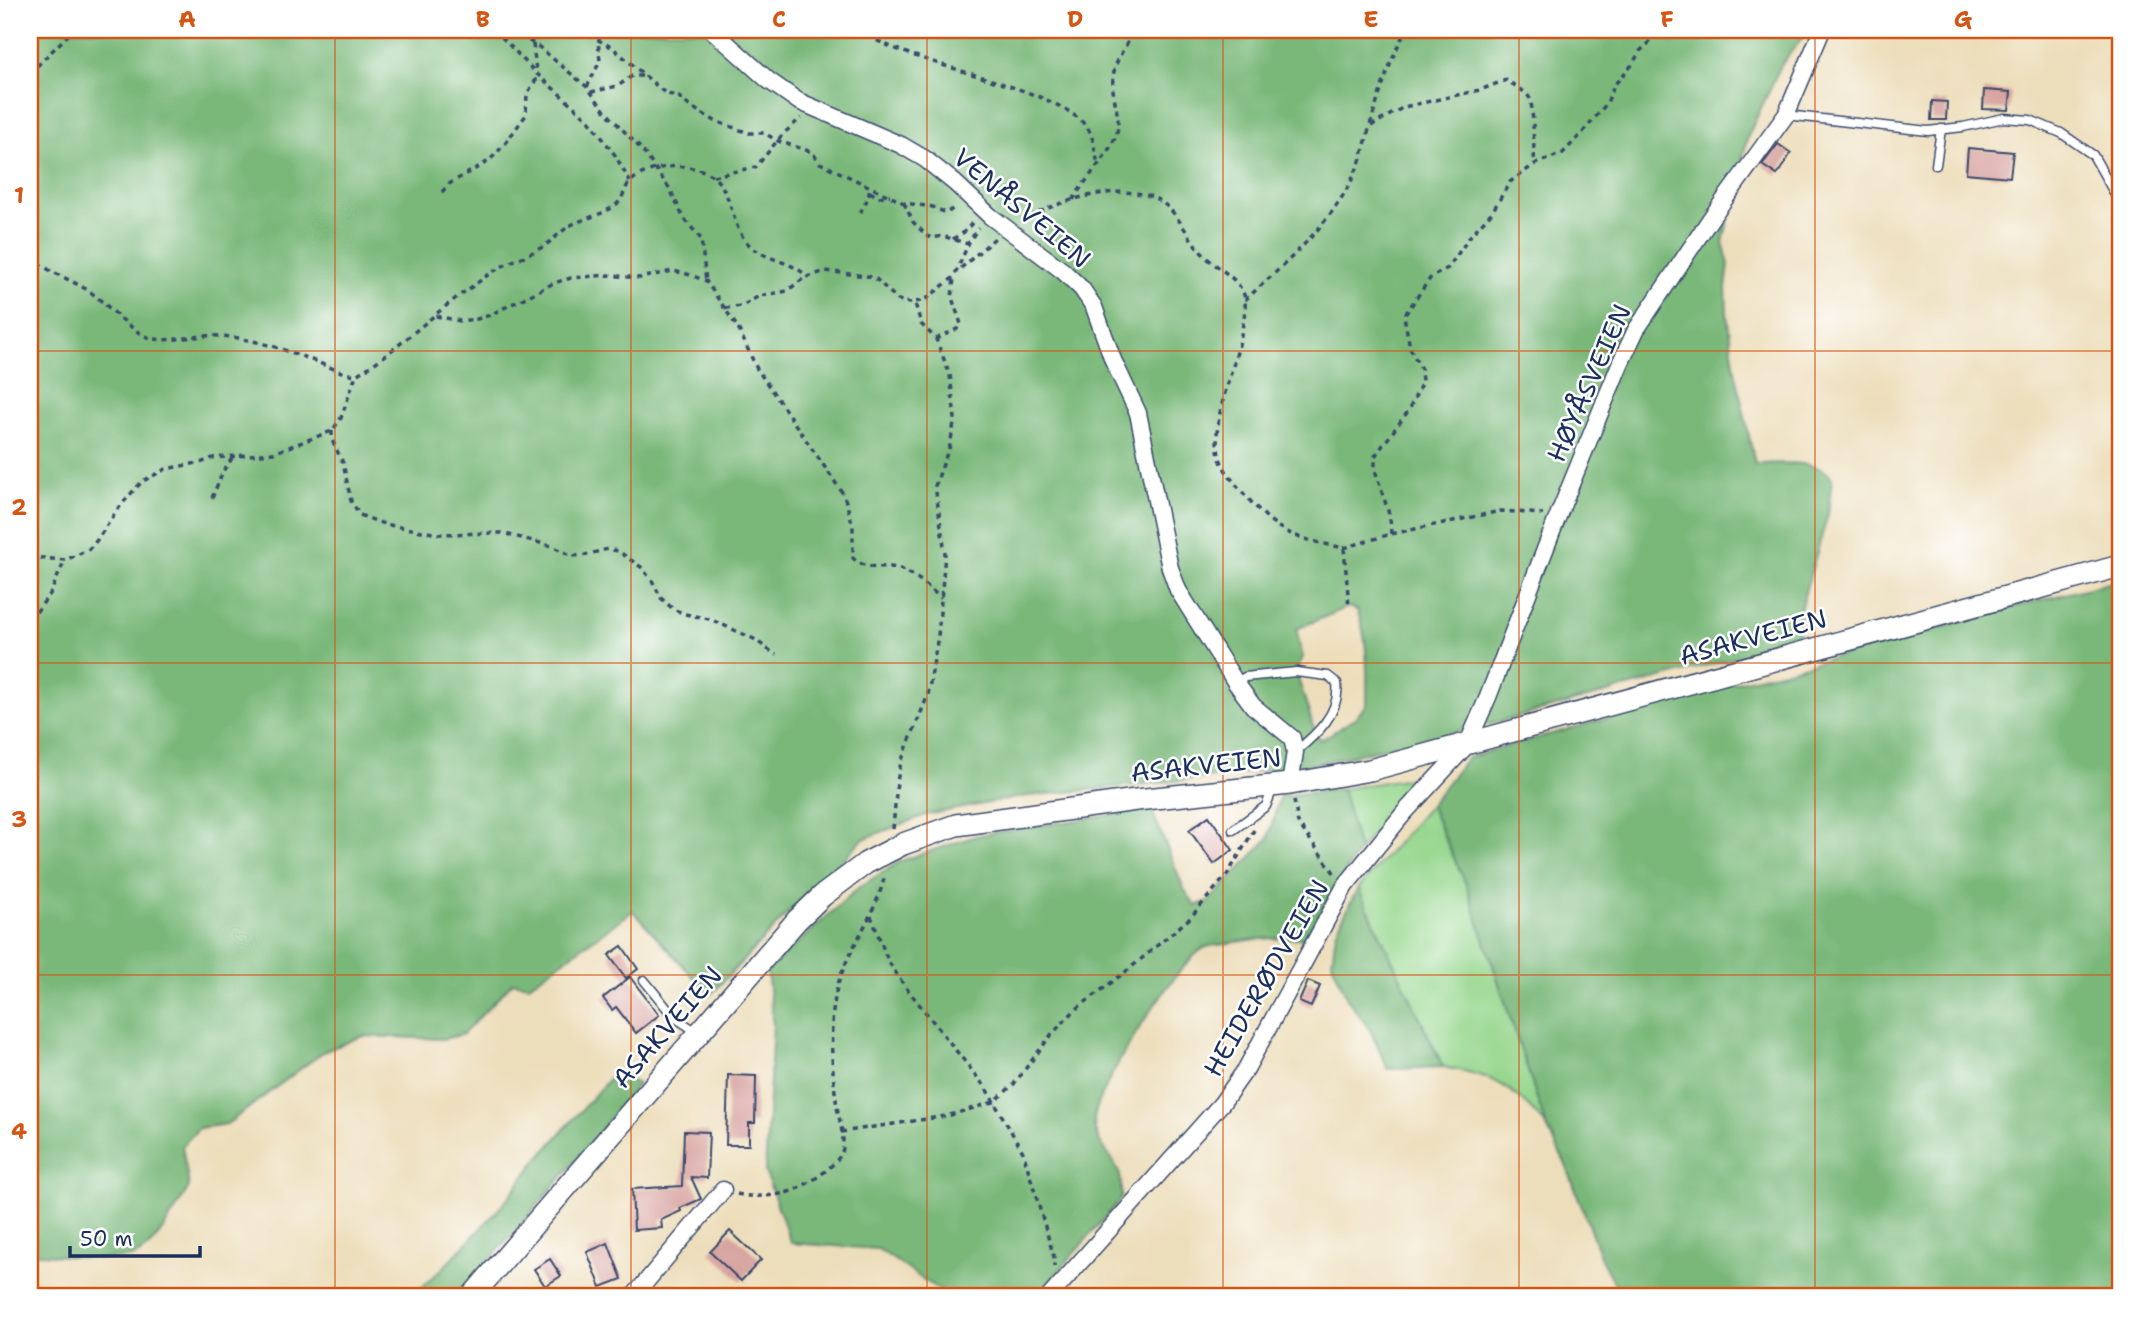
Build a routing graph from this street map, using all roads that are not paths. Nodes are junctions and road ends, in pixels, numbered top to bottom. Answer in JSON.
{"nodes":[{"id":1,"x":712,"y":30,"type":"edge"},
{"id":2,"x":1822,"y":30,"type":"edge"},
{"id":3,"x":1786,"y":115,"type":"junction"},
{"id":4,"x":1941,"y":129,"type":"junction"},
{"id":5,"x":1936,"y":166,"type":"dead end"},
{"id":6,"x":2120,"y":203,"type":"edge"},
{"id":7,"x":2120,"y":566,"type":"edge"},
{"id":8,"x":1236,"y":683,"type":"junction"},
{"id":9,"x":1467,"y":745,"type":"junction"},
{"id":10,"x":1295,"y":752,"type":"junction"},
{"id":11,"x":1282,"y":785,"type":"junction"},
{"id":12,"x":1233,"y":831,"type":"dead end"},
{"id":13,"x":644,"y":980,"type":"dead end"},
{"id":14,"x":699,"y":1033,"type":"junction"},
{"id":15,"x":723,"y":1190,"type":"road end"},
{"id":16,"x":1053,"y":1293,"type":"edge"},
{"id":17,"x":472,"y":1296,"type":"edge"},
{"id":18,"x":634,"y":1296,"type":"edge"}],
"edges":[{"from":1,"to":8,"type":"street","name":"VENÅSVEIEN"},
{"from":2,"to":3,"type":"street","name":"HØYÅSVEIEN"},
{"from":3,"to":4,"type":"lane"},
{"from":3,"to":9,"type":"street","name":"HØYÅSVEIEN"},
{"from":4,"to":5,"type":"lane"},
{"from":4,"to":6,"type":"lane"},
{"from":7,"to":9,"type":"main road","name":"ASAKVEIEN"},
{"from":8,"to":10,"type":"street","name":"VENÅSVEIEN"},
{"from":8,"to":10,"type":"lane"},
{"from":9,"to":11,"type":"main road","name":"ASAKVEIEN"},
{"from":9,"to":16,"type":"street","name":"HEIDERØDVEIEN"},
{"from":10,"to":11,"type":"street"},
{"from":11,"to":12,"type":"lane"},
{"from":11,"to":14,"type":"main road","name":"ASAKVEIEN"},
{"from":13,"to":14,"type":"lane"},
{"from":14,"to":17,"type":"main road","name":"ASAKVEIEN"},
{"from":15,"to":18,"type":"street"}]}
